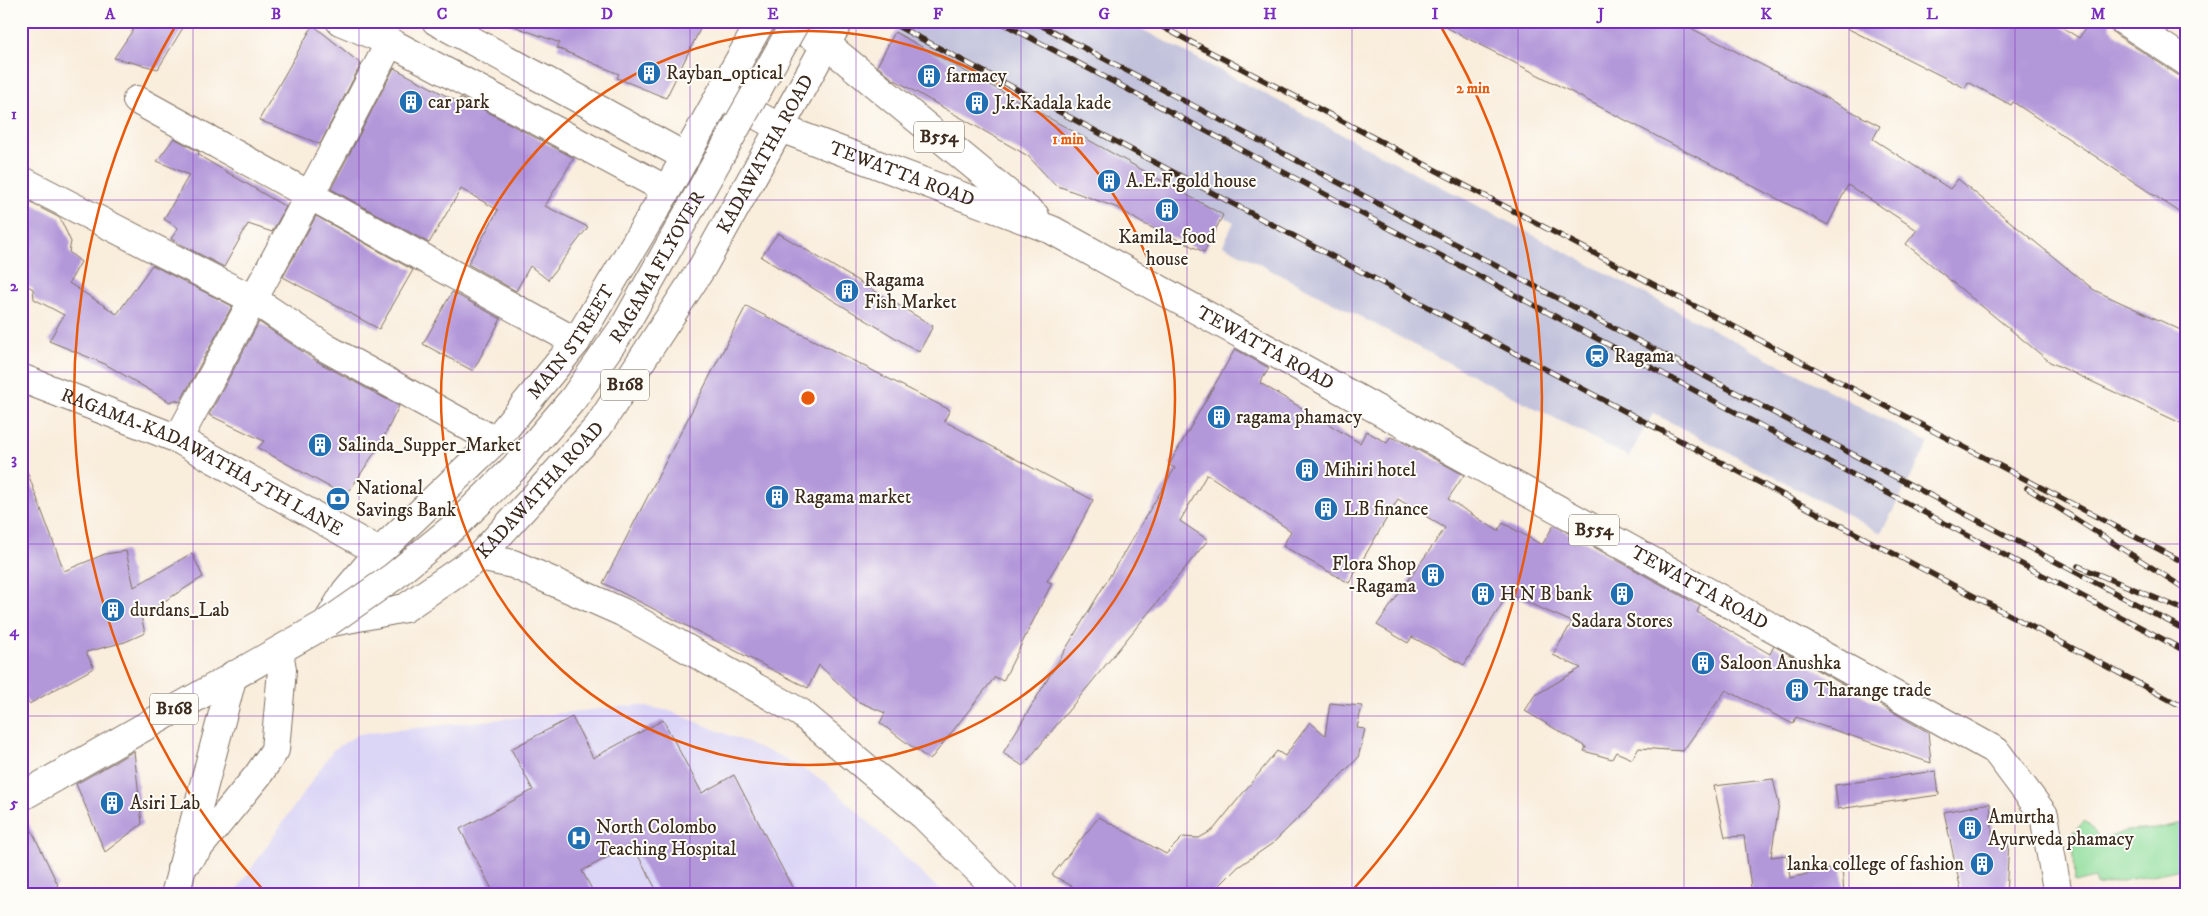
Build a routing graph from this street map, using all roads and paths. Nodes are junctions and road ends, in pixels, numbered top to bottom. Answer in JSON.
{"nodes":[{"id":1,"x":340,"y":21,"type":"edge"},
{"id":2,"x":436,"y":21,"type":"edge"},
{"id":3,"x":761,"y":21,"type":"edge"},
{"id":4,"x":786,"y":21,"type":"edge"},
{"id":5,"x":796,"y":21,"type":"edge"},
{"id":6,"x":2124,"y":21,"type":"edge"},
{"id":7,"x":832,"y":32,"type":"edge"},
{"id":8,"x":390,"y":42,"type":"junction"},
{"id":9,"x":2187,"y":62,"type":"edge"},
{"id":10,"x":721,"y":95,"type":"junction"},
{"id":11,"x":137,"y":100,"type":"dead end"},
{"id":12,"x":780,"y":128,"type":"junction"},
{"id":13,"x":686,"y":157,"type":"junction"},
{"id":14,"x":21,"y":180,"type":"edge"},
{"id":15,"x":667,"y":190,"type":"junction"},
{"id":16,"x":310,"y":195,"type":"junction"},
{"id":17,"x":1052,"y":230,"type":"junction"},
{"id":18,"x":254,"y":300,"type":"junction"},
{"id":19,"x":576,"y":342,"type":"junction"},
{"id":20,"x":21,"y":378,"type":"edge"},
{"id":21,"x":178,"y":439,"type":"junction"},
{"id":22,"x":495,"y":441,"type":"junction"},
{"id":23,"x":379,"y":552,"type":"junction"},
{"id":24,"x":479,"y":557,"type":"junction"},
{"id":25,"x":327,"y":623,"type":"junction"},
{"id":26,"x":279,"y":651,"type":"junction"},
{"id":27,"x":233,"y":675,"type":"junction"},
{"id":28,"x":21,"y":797,"type":"edge"},
{"id":29,"x":178,"y":882,"type":"edge"},
{"id":30,"x":1003,"y":895,"type":"edge"},
{"id":31,"x":2058,"y":895,"type":"edge"}],
"edges":[{"from":1,"to":8,"type":"main road"},
{"from":2,"to":13,"type":"main road"},
{"from":3,"to":10,"type":"main road","name":"MAIN STREET","number":"B168"},
{"from":4,"to":7,"type":"main road","name":"TEWATTA ROAD"},
{"from":5,"to":25,"type":"main road","name":"RAGAMA FLYOVER","number":"B168","bridge":true},
{"from":6,"to":9,"type":"main road"},
{"from":7,"to":12,"type":"main road","name":"KADAWATHA ROAD","number":"B168"},
{"from":7,"to":17,"type":"main road","name":"TEWATTA ROAD","number":"B554"},
{"from":8,"to":15,"type":"main road"},
{"from":8,"to":16,"type":"main road"},
{"from":10,"to":12,"type":"main road","name":"TEWATTA ROAD"},
{"from":10,"to":13,"type":"main road","name":"MAIN STREET","number":"B168"},
{"from":11,"to":16,"type":"main road"},
{"from":12,"to":17,"type":"main road","name":"TEWATTA ROAD","number":"B554"},
{"from":12,"to":24,"type":"main road","name":"KADAWATHA ROAD","number":"B168"},
{"from":13,"to":15,"type":"main road","name":"MAIN STREET","number":"B168"},
{"from":14,"to":18,"type":"main road"},
{"from":15,"to":19,"type":"main road","name":"MAIN STREET","number":"B168"},
{"from":16,"to":18,"type":"main road"},
{"from":16,"to":19,"type":"main road"},
{"from":17,"to":31,"type":"main road","name":"TEWATTA ROAD","number":"B554"},
{"from":18,"to":21,"type":"main road"},
{"from":18,"to":22,"type":"main road"},
{"from":19,"to":22,"type":"main road","name":"MAIN STREET","number":"B168"},
{"from":20,"to":21,"type":"main road","name":"RAGAMA-KADAWATHA 5TH LANE"},
{"from":21,"to":23,"type":"main road","name":"RAGAMA-KADAWATHA 5TH LANE"},
{"from":22,"to":23,"type":"main road","name":"MAIN STREET","number":"B168"},
{"from":23,"to":25,"type":"main road","name":"MAIN STREET","number":"B168"},
{"from":24,"to":25,"type":"main road","name":"KADAWATHA ROAD","number":"B168"},
{"from":24,"to":30,"type":"main road"},
{"from":25,"to":26,"type":"main road","number":"B168"},
{"from":26,"to":27,"type":"main road","number":"B168"},
{"from":26,"to":29,"type":"main road"},
{"from":27,"to":28,"type":"main road","number":"B168"},
{"from":27,"to":29,"type":"main road"}]}
